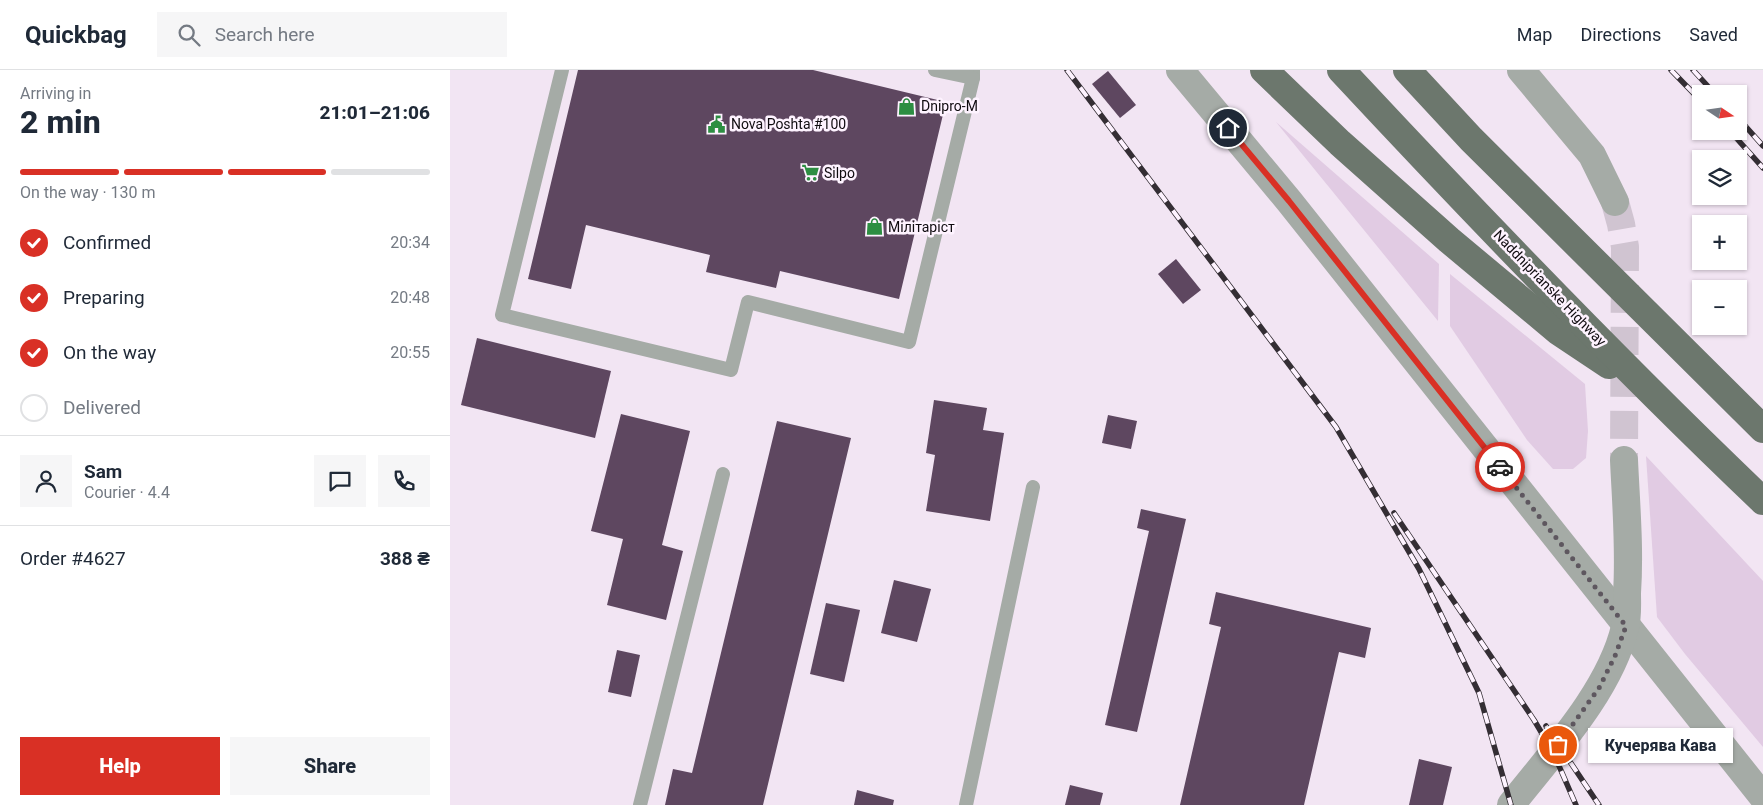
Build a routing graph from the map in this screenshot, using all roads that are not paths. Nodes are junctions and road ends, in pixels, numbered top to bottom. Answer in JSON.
{"nodes":[{"id":1,"x":562,"y":70,"type":"edge"},
{"id":2,"x":935,"y":70,"type":"edge"},
{"id":3,"x":1180,"y":70,"type":"edge"},
{"id":4,"x":1341,"y":70,"type":"edge"},
{"id":5,"x":1407,"y":70,"type":"edge"},
{"id":6,"x":1432,"y":70,"type":"edge"},
{"id":7,"x":1521,"y":70,"type":"edge"},
{"id":8,"x":1267,"y":73,"type":"edge"},
{"id":9,"x":973,"y":74,"type":"edge"},
{"id":10,"x":1614,"y":202,"type":"tunnel mouth"},
{"id":11,"x":1578,"y":245,"type":"junction"},
{"id":12,"x":1656,"y":396,"type":"junction"},
{"id":13,"x":1763,"y":429,"type":"edge"},
{"id":14,"x":1624,"y":460,"type":"tunnel mouth"},
{"id":15,"x":723,"y":474,"type":"dead end"},
{"id":16,"x":1033,"y":487,"type":"dead end"},
{"id":17,"x":1763,"y":500,"type":"edge"},
{"id":18,"x":1626,"y":626,"type":"junction"},
{"id":19,"x":1762,"y":794,"type":"edge"},
{"id":20,"x":640,"y":805,"type":"edge"},
{"id":21,"x":966,"y":805,"type":"edge"},
{"id":22,"x":1511,"y":805,"type":"edge"}],
"edges":[{"from":1,"to":9,"type":"lane"},
{"from":2,"to":9,"type":"lane"},
{"from":3,"to":18,"type":"street"},
{"from":4,"to":12,"type":"main road","name":"Naddniprianske Highway"},
{"from":5,"to":11,"type":"main road"},
{"from":6,"to":11,"type":"main road"},
{"from":7,"to":10,"type":"street"},
{"from":8,"to":12,"type":"main road"},
{"from":11,"to":13,"type":"main road"},
{"from":12,"to":17,"type":"main road","name":"Naddniprianske Highway"},
{"from":14,"to":18,"type":"street"},
{"from":15,"to":20,"type":"lane"},
{"from":16,"to":21,"type":"lane"},
{"from":18,"to":19,"type":"street"},
{"from":18,"to":22,"type":"street"}]}
